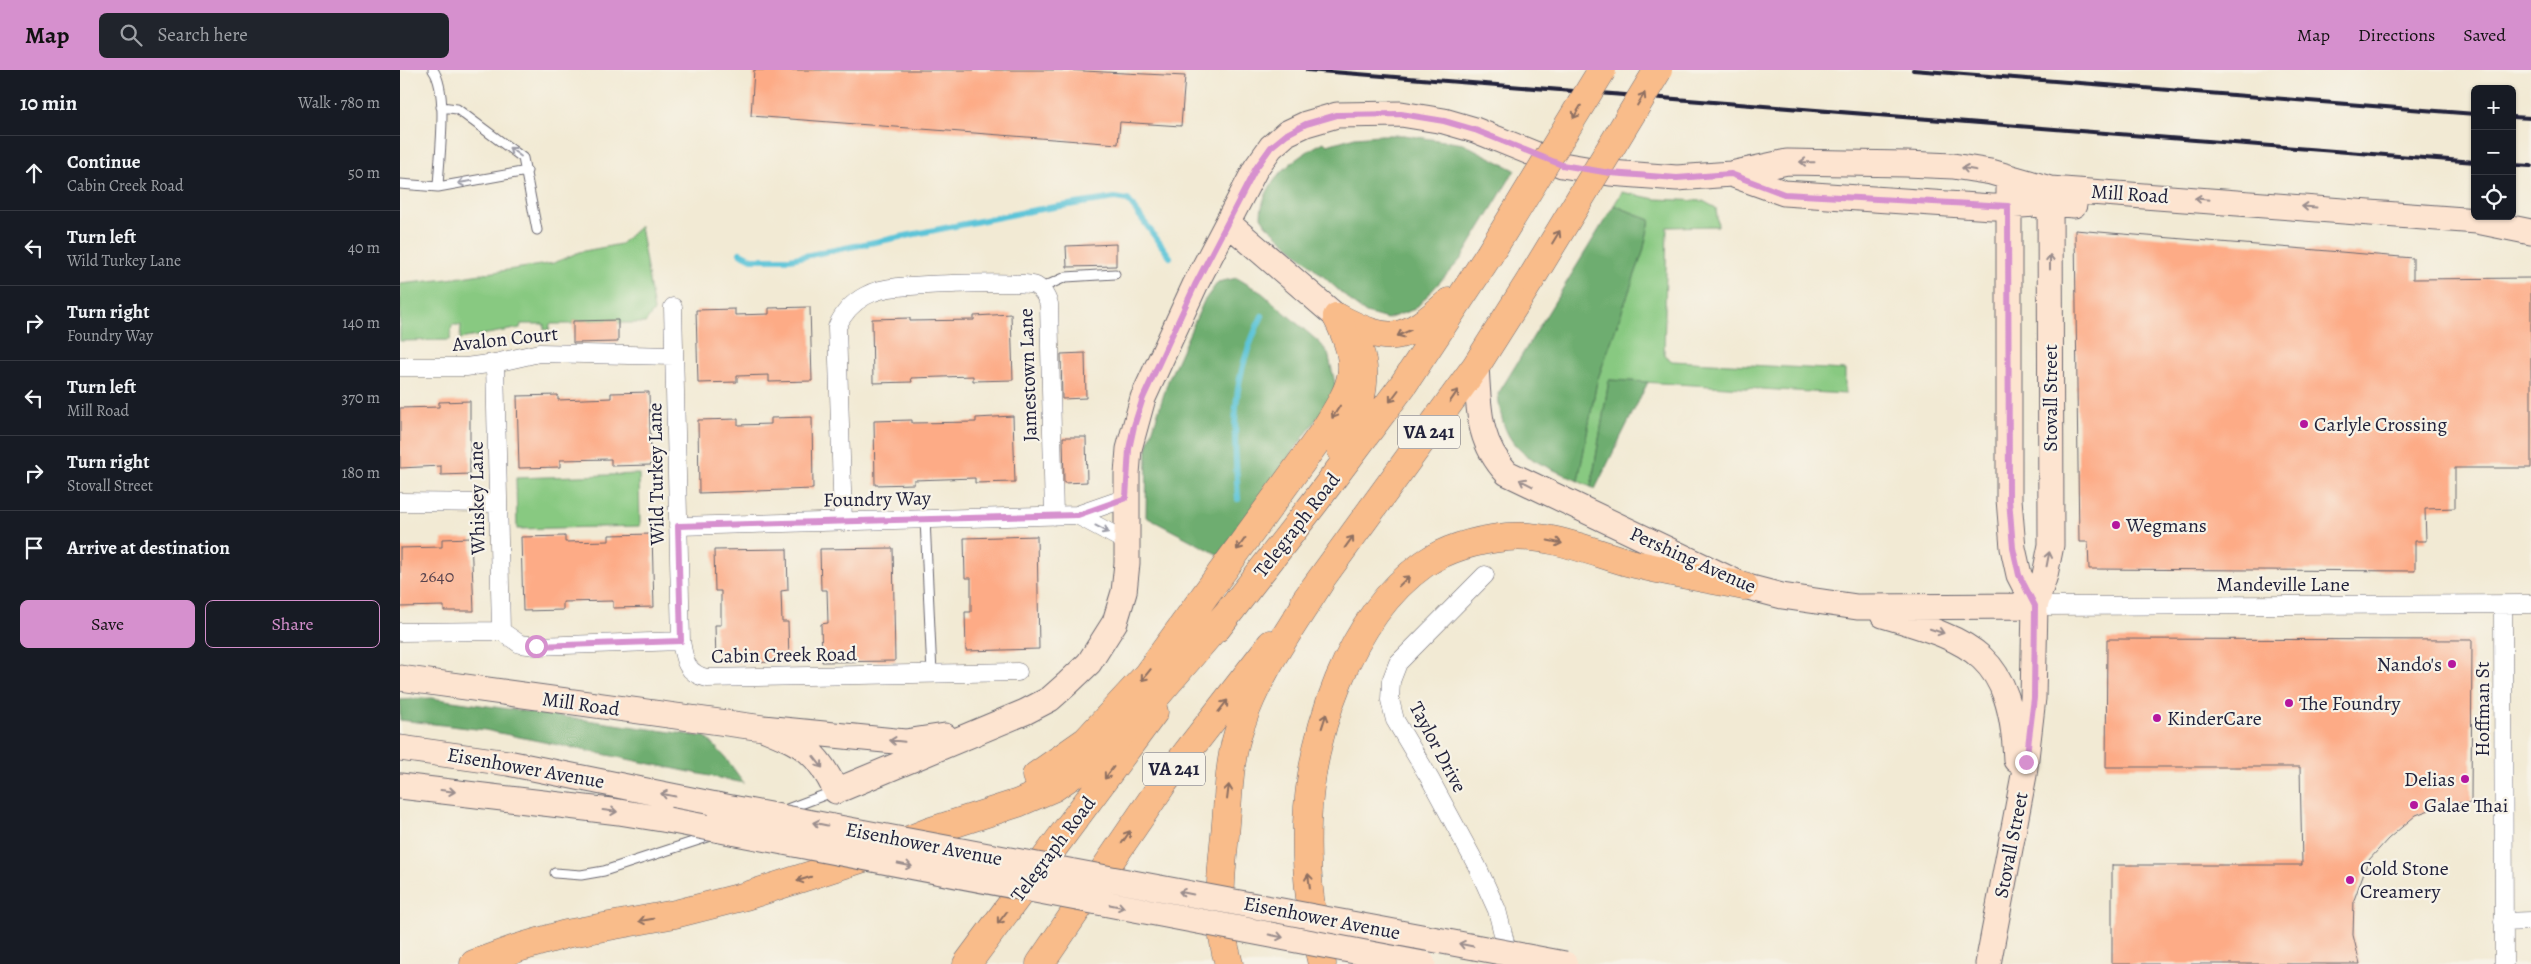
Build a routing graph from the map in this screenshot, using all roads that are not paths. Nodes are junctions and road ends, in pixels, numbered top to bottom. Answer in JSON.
{"nodes":[{"id":1,"x":433,"y":70,"type":"edge"},
{"id":2,"x":1602,"y":70,"type":"edge"},
{"id":3,"x":1658,"y":70,"type":"edge"},
{"id":4,"x":441,"y":107,"type":"junction"},
{"id":5,"x":527,"y":171,"type":"junction"},
{"id":6,"x":1731,"y":174,"type":"junction"},
{"id":7,"x":2010,"y":176,"type":"junction"},
{"id":8,"x":400,"y":184,"type":"edge"},
{"id":9,"x":438,"y":186,"type":"junction"},
{"id":10,"x":2050,"y":196,"type":"junction"},
{"id":11,"x":2008,"y":206,"type":"junction"},
{"id":12,"x":1229,"y":224,"type":"junction"},
{"id":13,"x":537,"y":230,"type":"dead end"},
{"id":14,"x":2531,"y":232,"type":"edge"},
{"id":15,"x":2531,"y":249,"type":"edge"},
{"id":16,"x":1116,"y":274,"type":"dead end"},
{"id":17,"x":1471,"y":283,"type":"junction"},
{"id":18,"x":1039,"y":289,"type":"junction"},
{"id":19,"x":673,"y":307,"type":"dead end"},
{"id":20,"x":1337,"y":317,"type":"junction"},
{"id":21,"x":674,"y":356,"type":"junction"},
{"id":22,"x":495,"y":363,"type":"junction"},
{"id":23,"x":1476,"y":366,"type":"junction"},
{"id":24,"x":400,"y":367,"type":"edge"},
{"id":25,"x":1126,"y":498,"type":"junction"},
{"id":26,"x":400,"y":502,"type":"edge"},
{"id":27,"x":1315,"y":502,"type":"junction"},
{"id":28,"x":498,"y":503,"type":"junction"},
{"id":29,"x":1078,"y":515,"type":"junction"},
{"id":30,"x":1054,"y":516,"type":"junction"},
{"id":31,"x":925,"y":520,"type":"junction"},
{"id":32,"x":843,"y":522,"type":"junction"},
{"id":33,"x":678,"y":526,"type":"junction"},
{"id":34,"x":1127,"y":542,"type":"junction"},
{"id":35,"x":1485,"y":575,"type":"dead end"},
{"id":36,"x":1320,"y":582,"type":"junction"},
{"id":37,"x":1744,"y":586,"type":"junction"},
{"id":38,"x":2531,"y":604,"type":"edge"},
{"id":39,"x":2503,"y":605,"type":"junction"},
{"id":40,"x":2035,"y":606,"type":"junction"},
{"id":41,"x":1856,"y":607,"type":"junction"},
{"id":42,"x":1232,"y":608,"type":"junction"},
{"id":43,"x":501,"y":631,"type":"junction"},
{"id":44,"x":400,"y":632,"type":"edge"},
{"id":45,"x":681,"y":641,"type":"junction"},
{"id":46,"x":1018,"y":672,"type":"dead end"},
{"id":47,"x":932,"y":674,"type":"junction"},
{"id":48,"x":400,"y":678,"type":"edge"},
{"id":49,"x":763,"y":728,"type":"junction"},
{"id":50,"x":980,"y":731,"type":"junction"},
{"id":51,"x":400,"y":748,"type":"edge"},
{"id":52,"x":400,"y":786,"type":"edge"},
{"id":53,"x":836,"y":791,"type":"junction"},
{"id":54,"x":2017,"y":809,"type":"junction"},
{"id":55,"x":931,"y":830,"type":"junction"},
{"id":56,"x":1225,"y":840,"type":"junction"},
{"id":57,"x":554,"y":872,"type":"dead end"},
{"id":58,"x":2504,"y":922,"type":"junction"},
{"id":59,"x":2531,"y":922,"type":"edge"},
{"id":60,"x":474,"y":964,"type":"edge"},
{"id":61,"x":967,"y":964,"type":"edge"},
{"id":62,"x":1040,"y":964,"type":"edge"},
{"id":63,"x":1229,"y":964,"type":"edge"},
{"id":64,"x":1248,"y":964,"type":"edge"},
{"id":65,"x":1322,"y":964,"type":"edge"},
{"id":66,"x":1423,"y":964,"type":"edge"},
{"id":67,"x":1510,"y":964,"type":"edge"},
{"id":68,"x":1565,"y":964,"type":"edge"},
{"id":69,"x":1988,"y":964,"type":"edge"},
{"id":70,"x":2504,"y":964,"type":"edge"}],
"edges":[{"from":1,"to":4,"type":"lane"},
{"from":2,"to":17,"type":"main road","name":"Telegraph Road","number":"VA 241","one_way":true,"bridge":true},
{"from":23,"to":3,"type":"main road","number":"VA 241","one_way":true,"bridge":true},
{"from":5,"to":4,"type":"lane","one_way":true},
{"from":4,"to":9,"type":"lane"},
{"from":5,"to":9,"type":"lane","one_way":true},
{"from":5,"to":13,"type":"lane"},
{"from":7,"to":6,"type":"street","name":"Mill Road","one_way":true},
{"from":6,"to":11,"type":"street","name":"Mill Road"},
{"from":6,"to":12,"type":"street","name":"Mill Road"},
{"from":7,"to":10,"type":"street","name":"Mill Road"},
{"from":7,"to":11,"type":"street","name":"Stovall Street"},
{"from":8,"to":9,"type":"lane"},
{"from":10,"to":11,"type":"street","name":"Mill Road"},
{"from":14,"to":10,"type":"street","name":"Mill Road","one_way":true},
{"from":10,"to":15,"type":"street","name":"Mill Road"},
{"from":40,"to":10,"type":"street","name":"Stovall Street","one_way":true},
{"from":11,"to":40,"type":"street","name":"Stovall Street"},
{"from":12,"to":20,"type":"street"},
{"from":12,"to":25,"type":"street","name":"Mill Road"},
{"from":16,"to":18,"type":"lane"},
{"from":17,"to":20,"type":"main road","one_way":true},
{"from":17,"to":27,"type":"main road","name":"Telegraph Road","number":"VA 241","one_way":true},
{"from":18,"to":30,"type":"street","name":"Jamestown Lane"},
{"from":18,"to":32,"type":"street","name":"Jamestown Lane"},
{"from":19,"to":21,"type":"street","name":"Wild Turkey Lane"},
{"from":20,"to":27,"type":"main road"},
{"from":20,"to":55,"type":"main road","one_way":true},
{"from":21,"to":22,"type":"street","name":"Avalon Court"},
{"from":21,"to":33,"type":"street","name":"Wild Turkey Lane"},
{"from":22,"to":24,"type":"street","name":"Avalon Court"},
{"from":22,"to":28,"type":"street","name":"Whiskey Lane"},
{"from":36,"to":23,"type":"main road","number":"VA 241","one_way":true},
{"from":37,"to":23,"type":"street","name":"Pershing Avenue","one_way":true},
{"from":25,"to":29,"type":"street","name":"Foundry Way"},
{"from":25,"to":34,"type":"street","name":"Mill Road"},
{"from":26,"to":28,"type":"street"},
{"from":27,"to":42,"type":"main road","name":"Telegraph Road","number":"VA 241"},
{"from":28,"to":43,"type":"street","name":"Whiskey Lane"},
{"from":29,"to":30,"type":"street","name":"Foundry Way"},
{"from":29,"to":34,"type":"street","one_way":true},
{"from":30,"to":31,"type":"street","name":"Foundry Way"},
{"from":31,"to":32,"type":"street","name":"Foundry Way"},
{"from":31,"to":47,"type":"lane"},
{"from":32,"to":33,"type":"street","name":"Foundry Way"},
{"from":33,"to":45,"type":"street","name":"Wild Turkey Lane"},
{"from":34,"to":50,"type":"street","name":"Mill Road"},
{"from":35,"to":67,"type":"street","name":"Taylor Drive"},
{"from":56,"to":36,"type":"main road","one_way":true},
{"from":62,"to":36,"type":"main road","number":"VA 241","one_way":true},
{"from":37,"to":41,"type":"street","name":"Pershing Avenue"},
{"from":65,"to":37,"type":"main road","one_way":true},
{"from":38,"to":39,"type":"street","name":"Mandeville Lane"},
{"from":39,"to":40,"type":"street","name":"Mandeville Lane"},
{"from":39,"to":58,"type":"street","name":"Hoffman St"},
{"from":40,"to":41,"type":"street","name":"Pershing Avenue"},
{"from":40,"to":54,"type":"street","name":"Stovall Street"},
{"from":41,"to":54,"type":"street","one_way":true},
{"from":42,"to":55,"type":"main road"},
{"from":42,"to":61,"type":"main road","name":"Telegraph Road","number":"VA 241","one_way":true},
{"from":43,"to":44,"type":"street"},
{"from":43,"to":45,"type":"street"},
{"from":45,"to":47,"type":"street","name":"Cabin Creek Road"},
{"from":46,"to":47,"type":"street","name":"Cabin Creek Road"},
{"from":48,"to":49,"type":"street","name":"Mill Road"},
{"from":50,"to":49,"type":"street","name":"Mill Road","one_way":true},
{"from":49,"to":53,"type":"street","name":"Mill Road","one_way":true},
{"from":50,"to":53,"type":"street","name":"Mill Road"},
{"from":68,"to":51,"type":"street","name":"Eisenhower Avenue","one_way":true,"bridge":true},
{"from":52,"to":66,"type":"street","name":"Eisenhower Avenue","one_way":true,"bridge":true},
{"from":53,"to":57,"type":"lane"},
{"from":54,"to":69,"type":"street","name":"Stovall Street"},
{"from":55,"to":60,"type":"main road","one_way":true},
{"from":56,"to":63,"type":"main road"},
{"from":56,"to":64,"type":"main road"},
{"from":58,"to":59,"type":"street"},
{"from":58,"to":70,"type":"street","name":"Hoffman St"}]}
